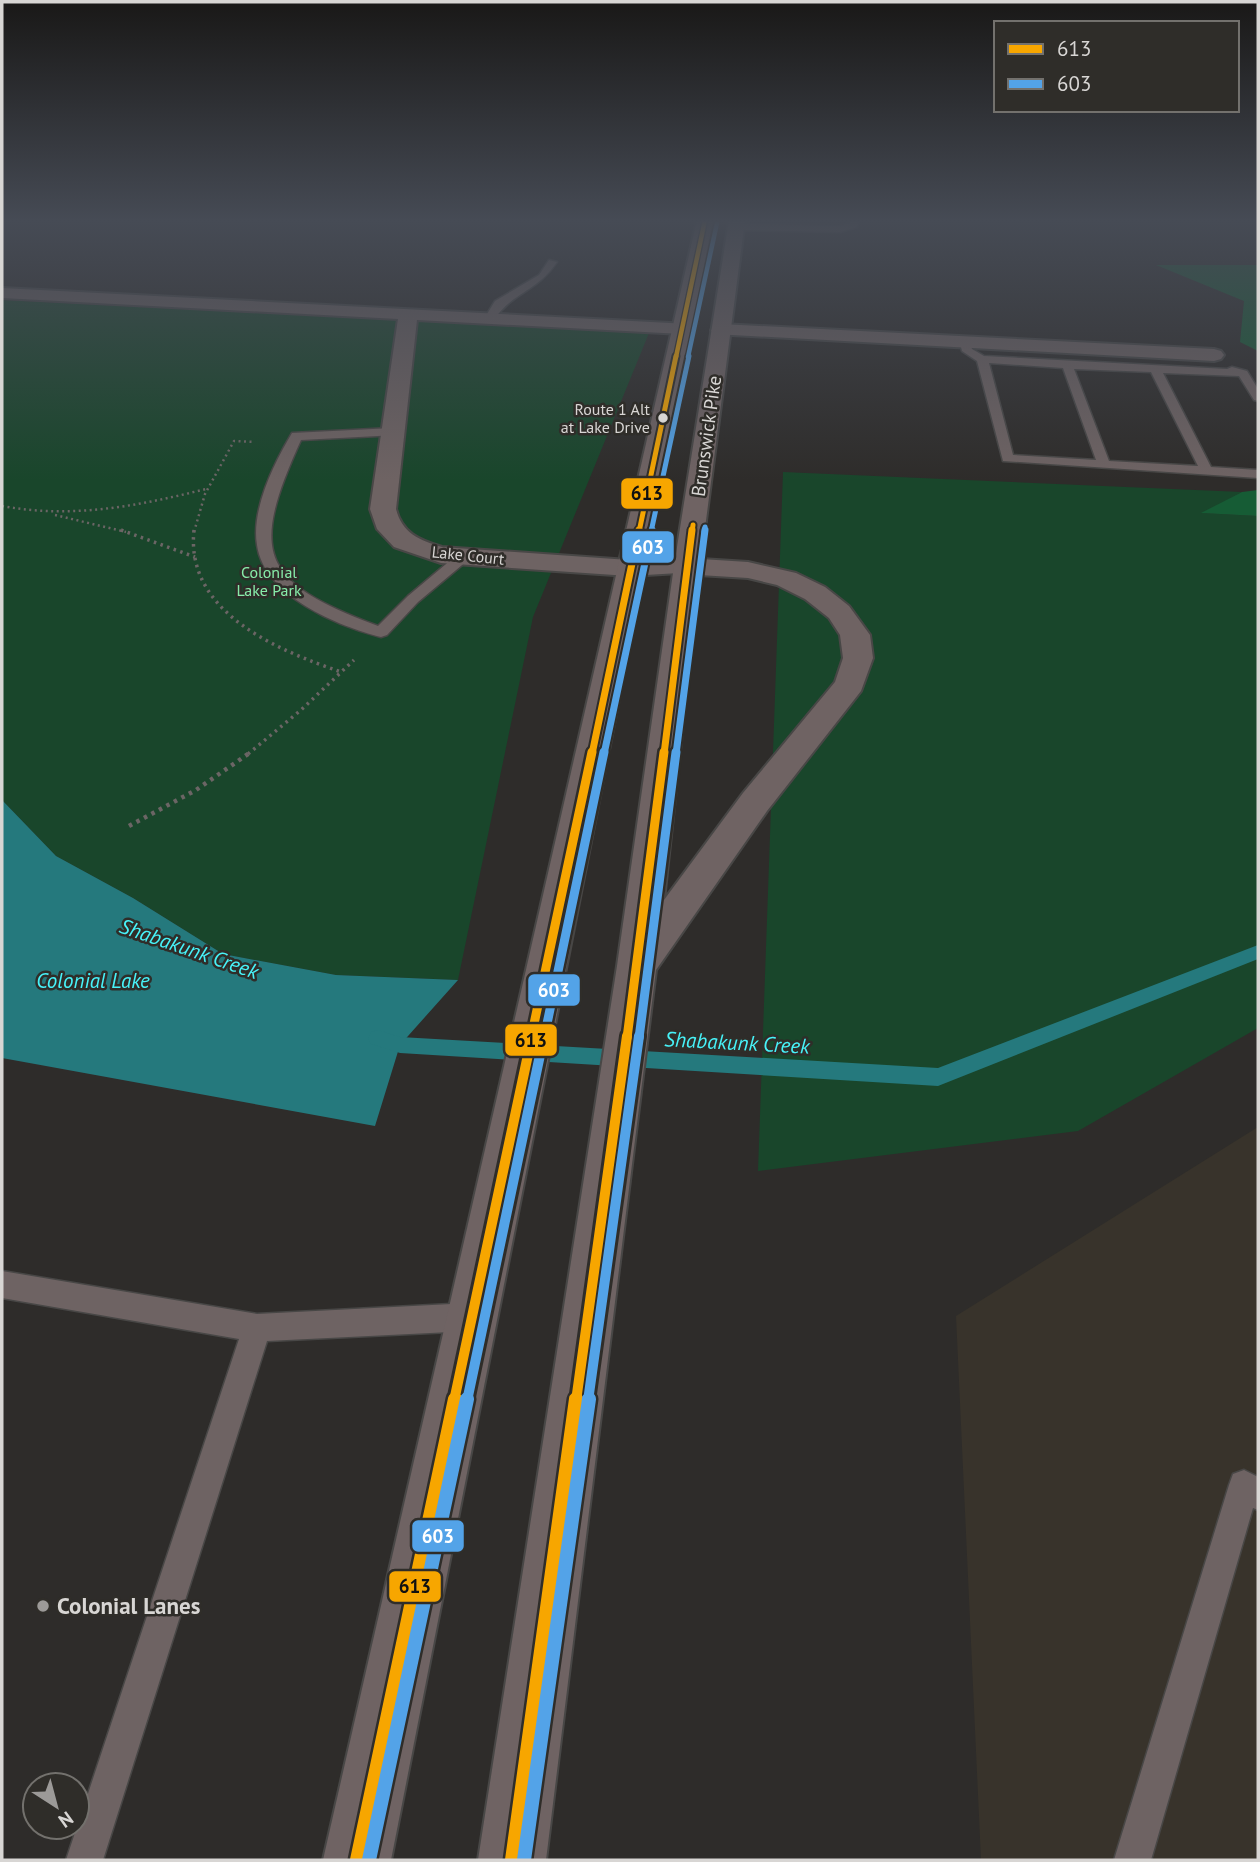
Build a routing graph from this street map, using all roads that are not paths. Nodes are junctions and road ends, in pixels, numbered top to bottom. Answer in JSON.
{"nodes":[{"id":1,"x":271,"y":307,"type":"edge"},
{"id":2,"x":496,"y":307,"type":"edge"},
{"id":3,"x":686,"y":307,"type":"edge"},
{"id":4,"x":724,"y":307,"type":"edge"},
{"id":5,"x":408,"y":314,"type":"junction"},
{"id":6,"x":489,"y":318,"type":"junction"},
{"id":7,"x":682,"y":328,"type":"junction"},
{"id":8,"x":721,"y":330,"type":"junction"},
{"id":9,"x":965,"y":342,"type":"junction"},
{"id":10,"x":1208,"y":354,"type":"joint"},
{"id":11,"x":982,"y":359,"type":"junction"},
{"id":12,"x":1067,"y":365,"type":"junction"},
{"id":13,"x":1155,"y":369,"type":"junction"},
{"id":14,"x":1243,"y":373,"type":"junction"},
{"id":15,"x":1258,"y":398,"type":"edge"},
{"id":16,"x":393,"y":432,"type":"junction"},
{"id":17,"x":1104,"y":464,"type":"junction"},
{"id":18,"x":1206,"y":470,"type":"junction"},
{"id":19,"x":1258,"y":474,"type":"edge"},
{"id":20,"x":463,"y":557,"type":"junction"},
{"id":21,"x":687,"y":566,"type":"junction"},
{"id":22,"x":629,"y":568,"type":"junction"},
{"id":23,"x":637,"y":966,"type":"junction"},
{"id":24,"x":2,"y":1284,"type":"edge"},
{"id":25,"x":471,"y":1317,"type":"junction"},
{"id":26,"x":257,"y":1328,"type":"junction"},
{"id":27,"x":1251,"y":1490,"type":"edge"},
{"id":28,"x":85,"y":1860,"type":"edge"},
{"id":29,"x":357,"y":1860,"type":"edge"},
{"id":30,"x":512,"y":1860,"type":"edge"},
{"id":31,"x":1132,"y":1860,"type":"edge"}],
"edges":[{"from":1,"to":5,"type":"street"},
{"from":2,"to":6,"type":"lane"},
{"from":3,"to":7,"type":"main road"},
{"from":4,"to":8,"type":"main road","name":"Brunswick Pike"},
{"from":5,"to":6,"type":"street"},
{"from":5,"to":16,"type":"street","name":"Lake Court"},
{"from":6,"to":7,"type":"street"},
{"from":7,"to":22,"type":"main road"},
{"from":8,"to":9,"type":"street"},
{"from":8,"to":21,"type":"main road","name":"Brunswick Pike"},
{"from":9,"to":10,"type":"street"},
{"from":9,"to":11,"type":"lane"},
{"from":10,"to":14,"type":"lane"},
{"from":11,"to":12,"type":"lane"},
{"from":11,"to":17,"type":"lane"},
{"from":12,"to":13,"type":"lane"},
{"from":12,"to":17,"type":"lane"},
{"from":13,"to":14,"type":"lane"},
{"from":13,"to":18,"type":"lane"},
{"from":14,"to":15,"type":"lane"},
{"from":16,"to":20,"type":"street","name":"Lake Court"},
{"from":16,"to":20,"type":"lane"},
{"from":17,"to":18,"type":"lane"},
{"from":18,"to":19,"type":"lane"},
{"from":20,"to":22,"type":"street","name":"Lake Court"},
{"from":21,"to":22,"type":"street","name":"Lake Court"},
{"from":21,"to":23,"type":"main road","name":"Brunswick Pike"},
{"from":21,"to":23,"type":"main road"},
{"from":22,"to":25,"type":"main road"},
{"from":23,"to":30,"type":"main road","name":"Brunswick Pike"},
{"from":24,"to":26,"type":"lane"},
{"from":25,"to":26,"type":"lane"},
{"from":25,"to":29,"type":"main road"},
{"from":26,"to":28,"type":"lane"},
{"from":27,"to":31,"type":"lane"}]}
